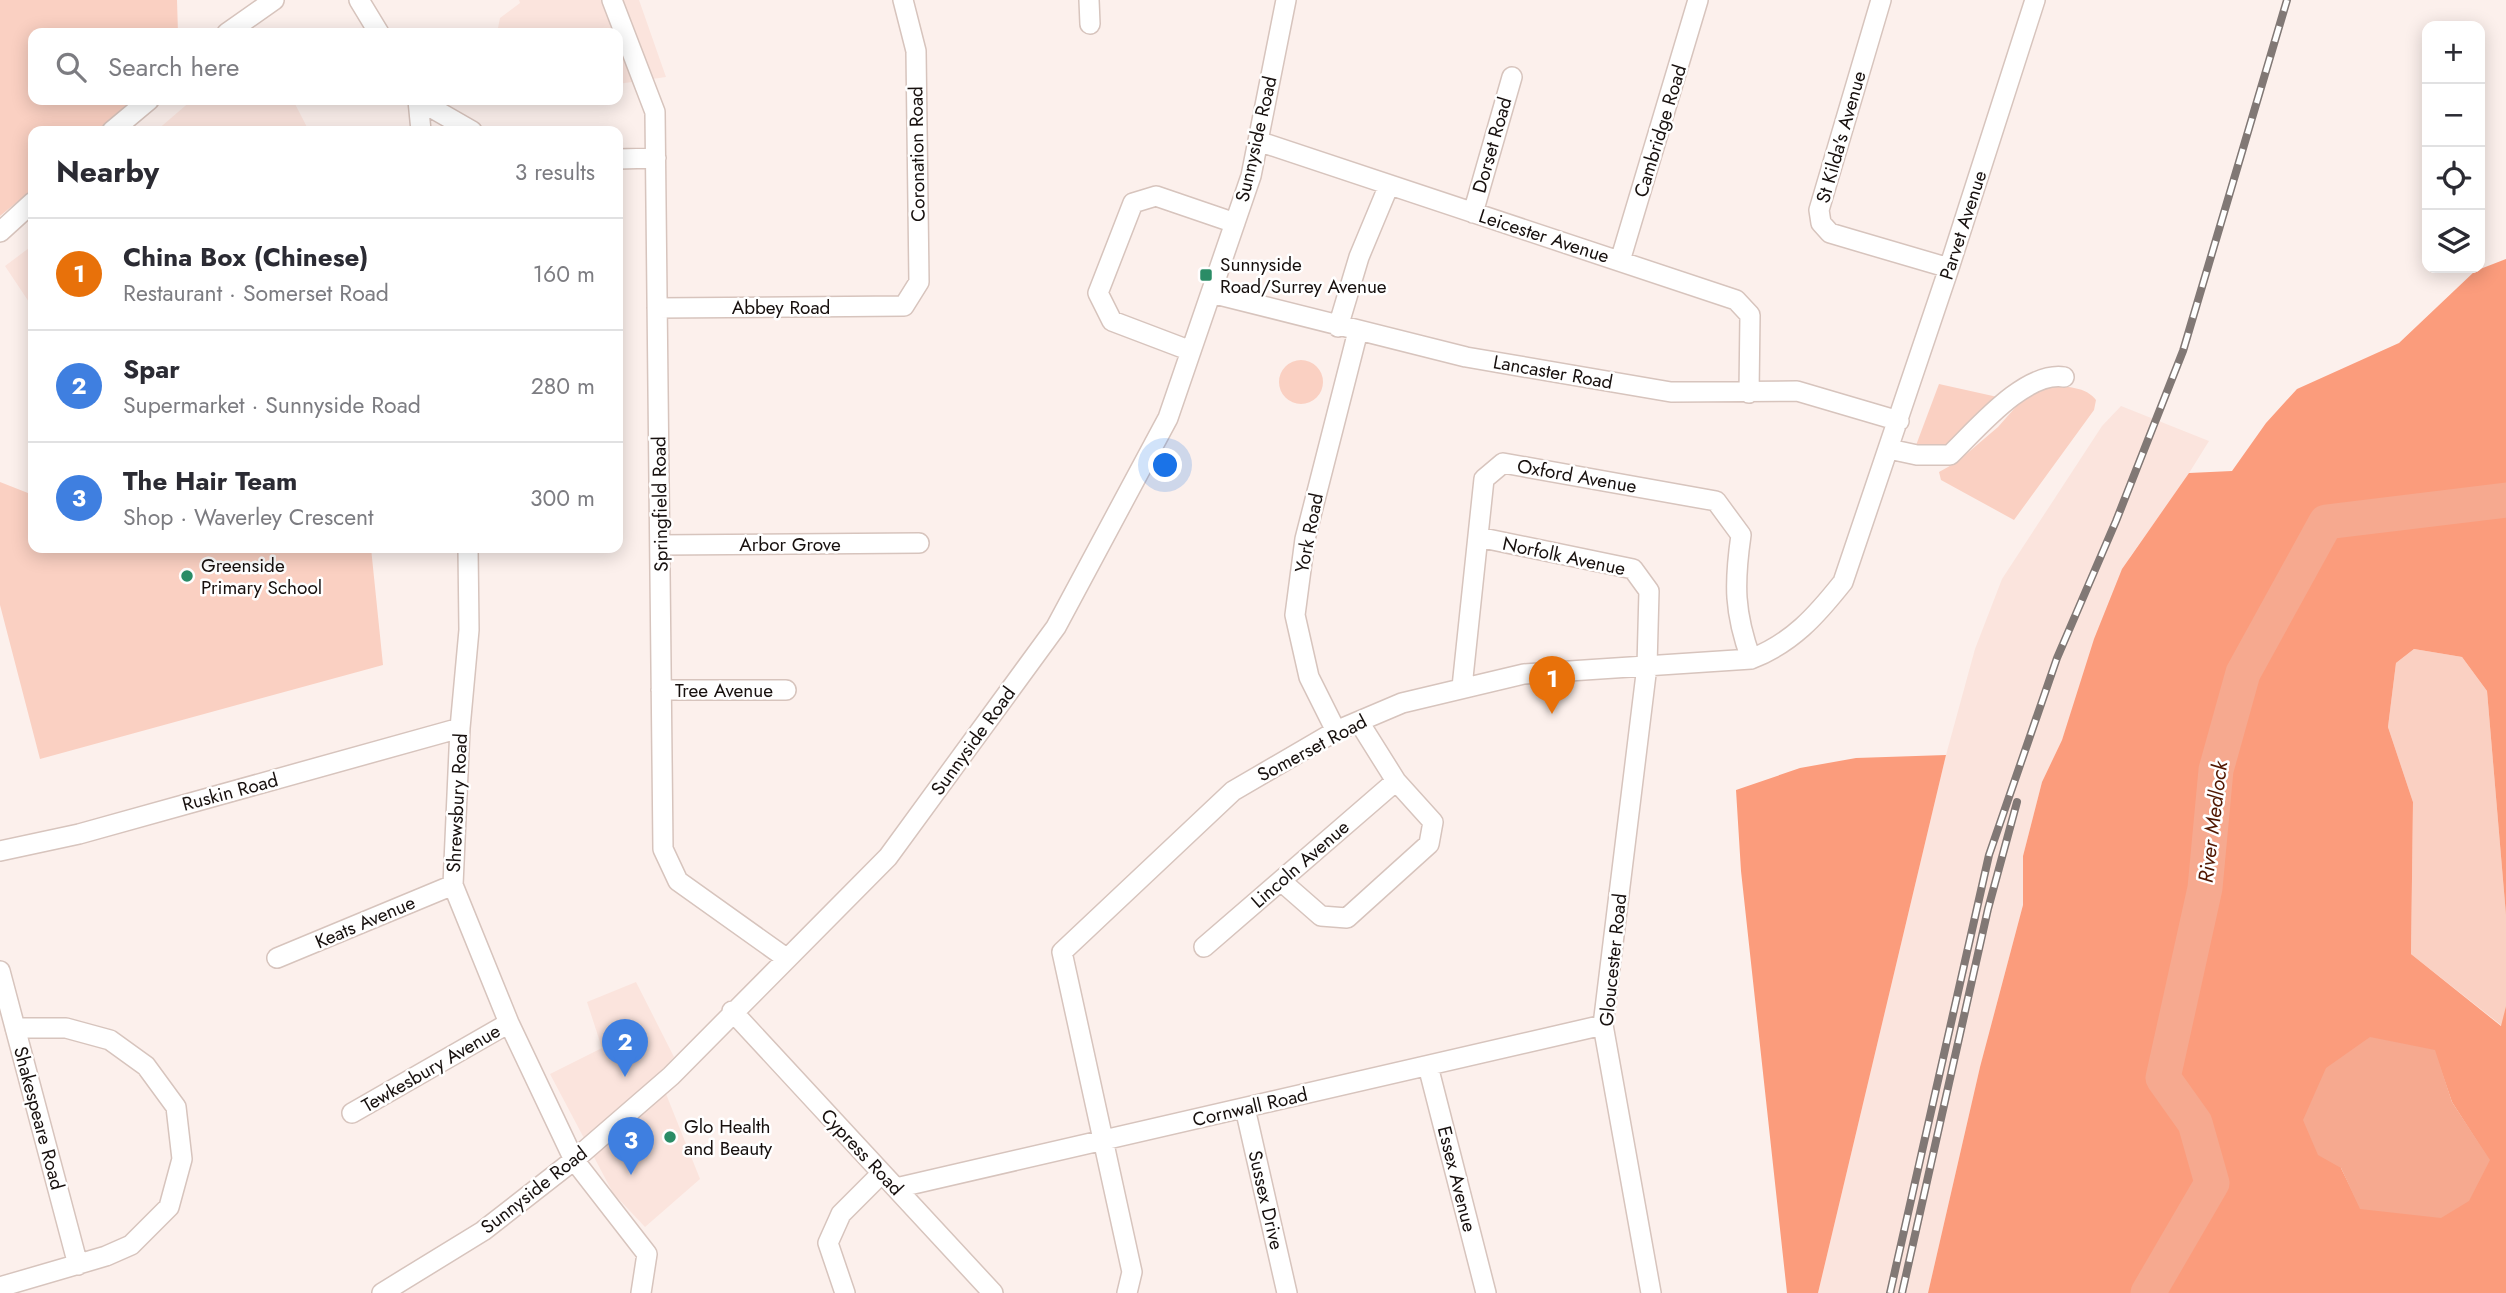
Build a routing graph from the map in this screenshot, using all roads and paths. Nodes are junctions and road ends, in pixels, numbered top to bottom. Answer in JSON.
{"nodes":[{"id":1,"x":274,"y":0,"type":"edge"},
{"id":2,"x":359,"y":0,"type":"edge"},
{"id":3,"x":612,"y":0,"type":"edge"},
{"id":4,"x":902,"y":0,"type":"edge"},
{"id":5,"x":1089,"y":0,"type":"edge"},
{"id":6,"x":1286,"y":0,"type":"edge"},
{"id":7,"x":1698,"y":0,"type":"edge"},
{"id":8,"x":1881,"y":0,"type":"edge"},
{"id":9,"x":2035,"y":0,"type":"edge"},
{"id":10,"x":1090,"y":24,"type":"dead end"},
{"id":11,"x":234,"y":28,"type":"edge"},
{"id":12,"x":376,"y":28,"type":"edge"},
{"id":13,"x":623,"y":28,"type":"edge"},
{"id":14,"x":623,"y":28,"type":"edge"},
{"id":15,"x":1511,"y":77,"type":"dead end"},
{"id":16,"x":143,"y":105,"type":"edge"},
{"id":17,"x":418,"y":105,"type":"edge"},
{"id":18,"x":427,"y":105,"type":"edge"},
{"id":19,"x":118,"y":126,"type":"edge"},
{"id":20,"x":421,"y":126,"type":"edge"},
{"id":21,"x":463,"y":126,"type":"edge"},
{"id":22,"x":1258,"y":141,"type":"junction"},
{"id":23,"x":656,"y":158,"type":"junction"},
{"id":24,"x":623,"y":159,"type":"edge"},
{"id":25,"x":1389,"y":185,"type":"junction"},
{"id":26,"x":28,"y":207,"type":"edge"},
{"id":27,"x":1473,"y":213,"type":"junction"},
{"id":28,"x":1235,"y":223,"type":"junction"},
{"id":29,"x":0,"y":232,"type":"edge"},
{"id":30,"x":1620,"y":261,"type":"junction"},
{"id":31,"x":1949,"y":268,"type":"junction"},
{"id":32,"x":1211,"y":293,"type":"junction"},
{"id":33,"x":904,"y":306,"type":"joint"},
{"id":34,"x":657,"y":308,"type":"junction"},
{"id":35,"x":1338,"y":327,"type":"junction"},
{"id":36,"x":1358,"y":331,"type":"junction"},
{"id":37,"x":1191,"y":351,"type":"junction"},
{"id":38,"x":2064,"y":377,"type":"dead end"},
{"id":39,"x":1749,"y":393,"type":"junction"},
{"id":40,"x":1899,"y":421,"type":"junction"},
{"id":41,"x":1889,"y":449,"type":"junction"},
{"id":42,"x":1478,"y":537,"type":"junction"},
{"id":43,"x":919,"y":543,"type":"dead end"},
{"id":44,"x":660,"y":545,"type":"junction"},
{"id":45,"x":468,"y":553,"type":"edge"},
{"id":46,"x":1751,"y":659,"type":"junction"},
{"id":47,"x":1647,"y":666,"type":"junction"},
{"id":48,"x":1462,"y":687,"type":"junction"},
{"id":49,"x":662,"y":690,"type":"junction"},
{"id":50,"x":786,"y":690,"type":"dead end"},
{"id":51,"x":1360,"y":722,"type":"junction"},
{"id":52,"x":460,"y":728,"type":"junction"},
{"id":53,"x":1336,"y":731,"type":"junction"},
{"id":54,"x":1396,"y":781,"type":"junction"},
{"id":55,"x":0,"y":851,"type":"edge"},
{"id":56,"x":1281,"y":881,"type":"junction"},
{"id":57,"x":453,"y":885,"type":"junction"},
{"id":58,"x":1204,"y":947,"type":"dead end"},
{"id":59,"x":277,"y":958,"type":"dead end"},
{"id":60,"x":786,"y":958,"type":"junction"},
{"id":61,"x":0,"y":971,"type":"edge"},
{"id":62,"x":732,"y":1011,"type":"junction"},
{"id":63,"x":509,"y":1023,"type":"junction"},
{"id":64,"x":1603,"y":1025,"type":"junction"},
{"id":65,"x":15,"y":1028,"type":"junction"},
{"id":66,"x":1428,"y":1066,"type":"junction"},
{"id":67,"x":1245,"y":1108,"type":"junction"},
{"id":68,"x":352,"y":1113,"type":"dead end"},
{"id":69,"x":1105,"y":1140,"type":"junction"},
{"id":70,"x":574,"y":1160,"type":"junction"},
{"id":71,"x":882,"y":1173,"type":"junction"},
{"id":72,"x":896,"y":1188,"type":"junction"},
{"id":73,"x":78,"y":1265,"type":"junction"},
{"id":74,"x":0,"y":1287,"type":"edge"},
{"id":75,"x":382,"y":1293,"type":"edge"},
{"id":76,"x":641,"y":1293,"type":"edge"},
{"id":77,"x":845,"y":1293,"type":"edge"},
{"id":78,"x":993,"y":1293,"type":"edge"},
{"id":79,"x":1127,"y":1293,"type":"edge"},
{"id":80,"x":1287,"y":1293,"type":"edge"},
{"id":81,"x":1486,"y":1293,"type":"edge"},
{"id":82,"x":1651,"y":1293,"type":"edge"}],
"edges":[{"from":1,"to":11,"type":"street"},
{"from":2,"to":12,"type":"street"},
{"from":3,"to":14,"type":"street","name":"Springfield Road"},
{"from":4,"to":33,"type":"street","name":"Coronation Road"},
{"from":5,"to":10,"type":"street"},
{"from":6,"to":22,"type":"street","name":"Sunnyside Road"},
{"from":7,"to":30,"type":"street","name":"Cambridge Road"},
{"from":8,"to":31,"type":"street","name":"St Kilda's Avenue"},
{"from":9,"to":31,"type":"street","name":"Parvet Avenue"},
{"from":13,"to":23,"type":"street","name":"Springfield Road"},
{"from":15,"to":27,"type":"street","name":"Dorset Road"},
{"from":16,"to":19,"type":"street"},
{"from":17,"to":20,"type":"street"},
{"from":18,"to":21,"type":"street"},
{"from":22,"to":25,"type":"street","name":"Leicester Avenue"},
{"from":22,"to":28,"type":"street","name":"Sunnyside Road"},
{"from":23,"to":24,"type":"street"},
{"from":23,"to":34,"type":"street","name":"Springfield Road"},
{"from":25,"to":27,"type":"street","name":"Leicester Avenue"},
{"from":25,"to":35,"type":"street"},
{"from":26,"to":29,"type":"street"},
{"from":27,"to":30,"type":"street","name":"Leicester Avenue"},
{"from":28,"to":32,"type":"street","name":"Sunnyside Road"},
{"from":28,"to":37,"type":"street"},
{"from":30,"to":39,"type":"street","name":"Leicester Avenue"},
{"from":31,"to":40,"type":"street","name":"Parvet Avenue"},
{"from":32,"to":35,"type":"street","name":"Lancaster Road"},
{"from":32,"to":37,"type":"street","name":"Sunnyside Road"},
{"from":33,"to":34,"type":"street","name":"Abbey Road"},
{"from":34,"to":44,"type":"street","name":"Springfield Road"},
{"from":35,"to":36,"type":"street","name":"Lancaster Road"},
{"from":36,"to":39,"type":"street","name":"Lancaster Road"},
{"from":36,"to":53,"type":"street","name":"York Road"},
{"from":37,"to":60,"type":"street","name":"Sunnyside Road"},
{"from":38,"to":41,"type":"street"},
{"from":39,"to":40,"type":"street","name":"Lancaster Road"},
{"from":40,"to":41,"type":"street","name":"Parvet Avenue"},
{"from":41,"to":46,"type":"street","name":"Somerset Road"},
{"from":42,"to":46,"type":"street","name":"Oxford Avenue"},
{"from":42,"to":47,"type":"street","name":"Norfolk Avenue"},
{"from":42,"to":48,"type":"street","name":"Oxford Avenue"},
{"from":43,"to":44,"type":"street","name":"Arbor Grove"},
{"from":44,"to":49,"type":"street","name":"Springfield Road"},
{"from":45,"to":52,"type":"street","name":"Shrewsbury Road"},
{"from":46,"to":47,"type":"street","name":"Somerset Road"},
{"from":47,"to":48,"type":"street","name":"Somerset Road"},
{"from":47,"to":64,"type":"street","name":"Gloucester Road"},
{"from":48,"to":51,"type":"street","name":"Somerset Road"},
{"from":49,"to":50,"type":"street","name":"Tree Avenue"},
{"from":49,"to":60,"type":"street","name":"Springfield Road"},
{"from":51,"to":53,"type":"street","name":"Somerset Road"},
{"from":51,"to":54,"type":"street"},
{"from":52,"to":55,"type":"street","name":"Ruskin Road"},
{"from":52,"to":57,"type":"street","name":"Shrewsbury Road"},
{"from":53,"to":69,"type":"street","name":"Somerset Road"},
{"from":54,"to":56,"type":"street","name":"Lincoln Avenue"},
{"from":54,"to":56,"type":"street"},
{"from":56,"to":58,"type":"street","name":"Lincoln Avenue"},
{"from":57,"to":59,"type":"street","name":"Keats Avenue"},
{"from":57,"to":63,"type":"street","name":"Shrewsbury Road"},
{"from":60,"to":62,"type":"street","name":"Sunnyside Road"},
{"from":61,"to":65,"type":"street","name":"Shakespeare Road"},
{"from":62,"to":70,"type":"street","name":"Sunnyside Road"},
{"from":62,"to":71,"type":"street","name":"Cypress Road"},
{"from":63,"to":68,"type":"street","name":"Tewkesbury Avenue"},
{"from":63,"to":70,"type":"street","name":"Shrewsbury Road"},
{"from":64,"to":66,"type":"street","name":"Cornwall Road"},
{"from":64,"to":82,"type":"street","name":"Gloucester Road"},
{"from":65,"to":73,"type":"street","name":"Shakespeare Road"},
{"from":65,"to":73,"type":"street"},
{"from":66,"to":67,"type":"street","name":"Cornwall Road"},
{"from":66,"to":81,"type":"street","name":"Essex Avenue"},
{"from":67,"to":69,"type":"street","name":"Cornwall Road"},
{"from":67,"to":80,"type":"street","name":"Sussex Drive"},
{"from":69,"to":72,"type":"street","name":"Cornwall Road"},
{"from":69,"to":79,"type":"street","name":"Somerset Road"},
{"from":70,"to":75,"type":"street","name":"Sunnyside Road"},
{"from":70,"to":76,"type":"street","name":"Shrewsbury Road"},
{"from":71,"to":72,"type":"street","name":"Cypress Road"},
{"from":71,"to":77,"type":"street"},
{"from":72,"to":78,"type":"street","name":"Cypress Road"},
{"from":73,"to":74,"type":"street"}]}
